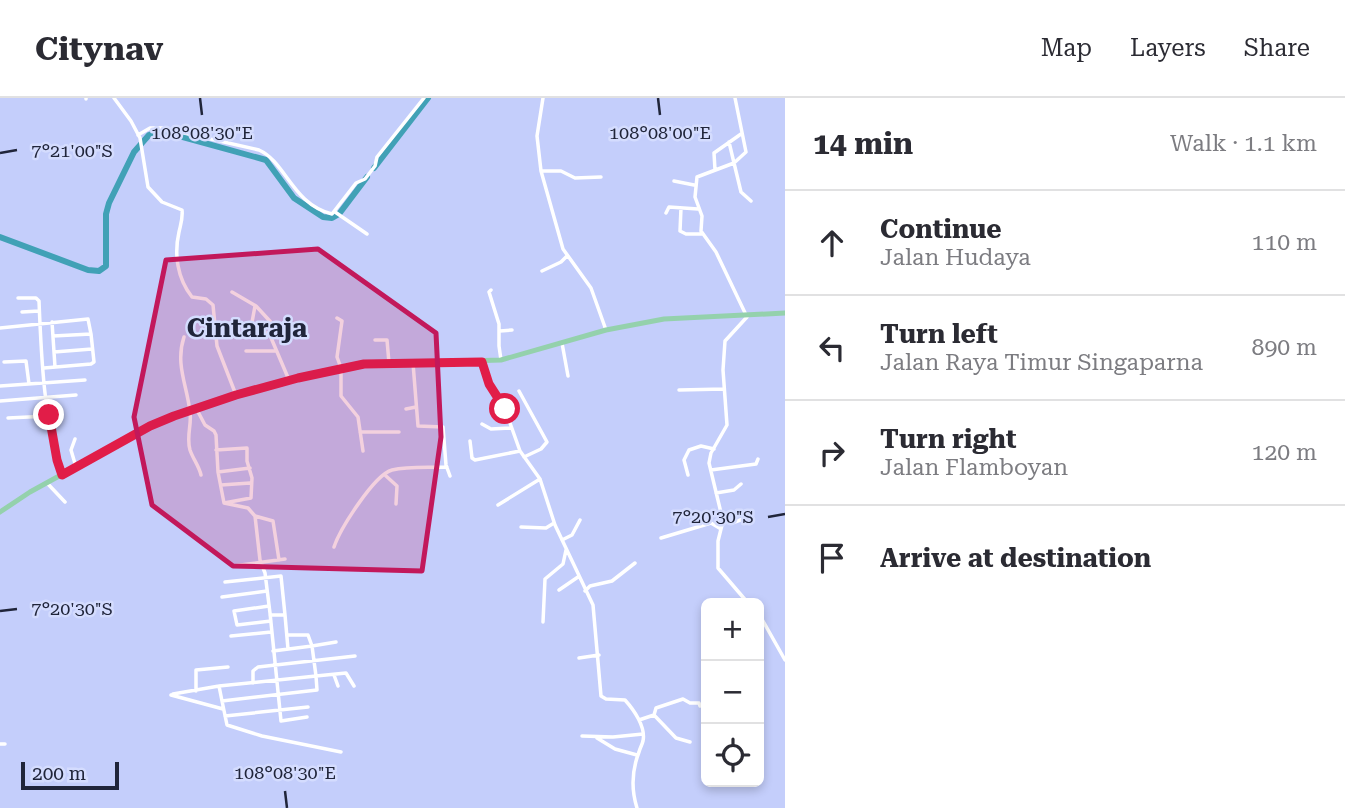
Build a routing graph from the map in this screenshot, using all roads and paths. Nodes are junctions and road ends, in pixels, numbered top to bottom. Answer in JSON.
{"nodes":[{"id":1,"x":114,"y":98,"type":"edge"},
{"id":2,"x":424,"y":98,"type":"edge"},
{"id":3,"x":543,"y":98,"type":"edge"},
{"id":4,"x":735,"y":98,"type":"edge"},
{"id":5,"x":742,"y":134,"type":"junction"},
{"id":6,"x":139,"y":136,"type":"junction"},
{"id":7,"x":729,"y":142,"type":"junction"},
{"id":8,"x":734,"y":163,"type":"junction"},
{"id":9,"x":715,"y":170,"type":"junction"},
{"id":10,"x":541,"y":171,"type":"junction"},
{"id":11,"x":601,"y":177,"type":"dead end"},
{"id":12,"x":674,"y":180,"type":"dead end"},
{"id":13,"x":694,"y":185,"type":"junction"},
{"id":14,"x":751,"y":201,"type":"dead end"},
{"id":15,"x":681,"y":208,"type":"junction"},
{"id":16,"x":698,"y":209,"type":"junction"},
{"id":17,"x":337,"y":213,"type":"junction"},
{"id":18,"x":666,"y":213,"type":"dead end"},
{"id":19,"x":367,"y":234,"type":"dead end"},
{"id":20,"x":703,"y":234,"type":"junction"},
{"id":21,"x":567,"y":256,"type":"junction"},
{"id":22,"x":542,"y":271,"type":"dead end"},
{"id":23,"x":491,"y":290,"type":"dead end"},
{"id":24,"x":232,"y":292,"type":"dead end"},
{"id":25,"x":18,"y":298,"type":"dead end"},
{"id":26,"x":256,"y":306,"type":"junction"},
{"id":27,"x":39,"y":311,"type":"junction"},
{"id":28,"x":22,"y":312,"type":"dead end"},
{"id":29,"x":785,"y":313,"type":"edge"},
{"id":30,"x":747,"y":314,"type":"junction"},
{"id":31,"x":266,"y":316,"type":"junction"},
{"id":32,"x":253,"y":317,"type":"junction"},
{"id":33,"x":337,"y":318,"type":"dead end"},
{"id":34,"x":52,"y":322,"type":"junction"},
{"id":35,"x":40,"y":323,"type":"junction"},
{"id":36,"x":0,"y":328,"type":"edge"},
{"id":37,"x":287,"y":328,"type":"dead end"},
{"id":38,"x":512,"y":330,"type":"dead end"},
{"id":39,"x":606,"y":330,"type":"junction"},
{"id":40,"x":279,"y":331,"type":"junction"},
{"id":41,"x":500,"y":331,"type":"junction"},
{"id":42,"x":244,"y":333,"type":"dead end"},
{"id":43,"x":250,"y":333,"type":"junction"},
{"id":44,"x":269,"y":333,"type":"junction"},
{"id":45,"x":91,"y":334,"type":"junction"},
{"id":46,"x":53,"y":335,"type":"junction"},
{"id":47,"x":184,"y":337,"type":"dead end"},
{"id":48,"x":375,"y":340,"type":"dead end"},
{"id":49,"x":562,"y":343,"type":"junction"},
{"id":50,"x":92,"y":349,"type":"junction"},
{"id":51,"x":246,"y":351,"type":"dead end"},
{"id":52,"x":276,"y":351,"type":"junction"},
{"id":53,"x":54,"y":352,"type":"junction"},
{"id":54,"x":501,"y":360,"type":"junction"},
{"id":55,"x":4,"y":362,"type":"dead end"},
{"id":56,"x":483,"y":362,"type":"junction"},
{"id":57,"x":389,"y":363,"type":"junction"},
{"id":58,"x":414,"y":363,"type":"junction"},
{"id":59,"x":55,"y":367,"type":"junction"},
{"id":60,"x":44,"y":368,"type":"junction"},
{"id":61,"x":341,"y":368,"type":"junction"},
{"id":62,"x":568,"y":376,"type":"dead end"},
{"id":63,"x":85,"y":380,"type":"dead end"},
{"id":64,"x":289,"y":380,"type":"junction"},
{"id":65,"x":45,"y":383,"type":"junction"},
{"id":66,"x":29,"y":384,"type":"junction"},
{"id":67,"x":0,"y":386,"type":"edge"},
{"id":68,"x":724,"y":389,"type":"junction"},
{"id":69,"x":679,"y":390,"type":"dead end"},
{"id":70,"x":519,"y":391,"type":"dead end"},
{"id":71,"x":76,"y":395,"type":"dead end"},
{"id":72,"x":236,"y":395,"type":"junction"},
{"id":73,"x":47,"y":399,"type":"junction"},
{"id":74,"x":0,"y":401,"type":"edge"},
{"id":75,"x":416,"y":407,"type":"junction"},
{"id":76,"x":406,"y":409,"type":"dead end"},
{"id":77,"x":193,"y":410,"type":"junction"},
{"id":78,"x":49,"y":415,"type":"junction"},
{"id":79,"x":8,"y":418,"type":"dead end"},
{"id":80,"x":482,"y":424,"type":"dead end"},
{"id":81,"x":511,"y":428,"type":"junction"},
{"id":82,"x":360,"y":432,"type":"junction"},
{"id":83,"x":399,"y":432,"type":"dead end"},
{"id":84,"x":75,"y":439,"type":"dead end"},
{"id":85,"x":470,"y":441,"type":"dead end"},
{"id":86,"x":714,"y":449,"type":"junction"},
{"id":87,"x":216,"y":450,"type":"junction"},
{"id":88,"x":520,"y":451,"type":"junction"},
{"id":89,"x":363,"y":452,"type":"dead end"},
{"id":90,"x":524,"y":457,"type":"junction"},
{"id":91,"x":758,"y":458,"type":"dead end"},
{"id":92,"x":76,"y":467,"type":"junction"},
{"id":93,"x":447,"y":467,"type":"junction"},
{"id":94,"x":250,"y":468,"type":"junction"},
{"id":95,"x":711,"y":470,"type":"junction"},
{"id":96,"x":218,"y":472,"type":"junction"},
{"id":97,"x":62,"y":475,"type":"junction"},
{"id":98,"x":201,"y":475,"type":"dead end"},
{"id":99,"x":688,"y":475,"type":"dead end"},
{"id":100,"x":386,"y":476,"type":"junction"},
{"id":101,"x":450,"y":476,"type":"dead end"},
{"id":102,"x":540,"y":479,"type":"junction"},
{"id":103,"x":47,"y":483,"type":"junction"},
{"id":104,"x":250,"y":483,"type":"junction"},
{"id":105,"x":741,"y":484,"type":"dead end"},
{"id":106,"x":221,"y":485,"type":"junction"},
{"id":107,"x":716,"y":493,"type":"junction"},
{"id":108,"x":65,"y":502,"type":"dead end"},
{"id":109,"x":224,"y":503,"type":"junction"},
{"id":110,"x":396,"y":504,"type":"dead end"},
{"id":111,"x":498,"y":505,"type":"dead end"},
{"id":112,"x":0,"y":513,"type":"edge"},
{"id":113,"x":255,"y":516,"type":"junction"},
{"id":114,"x":746,"y":518,"type":"dead end"},
{"id":115,"x":580,"y":520,"type":"dead end"},
{"id":116,"x":723,"y":522,"type":"junction"},
{"id":117,"x":554,"y":523,"type":"junction"},
{"id":118,"x":521,"y":527,"type":"dead end"},
{"id":119,"x":721,"y":529,"type":"junction"},
{"id":120,"x":661,"y":538,"type":"dead end"},
{"id":121,"x":562,"y":540,"type":"junction"},
{"id":122,"x":334,"y":547,"type":"dead end"},
{"id":123,"x":566,"y":547,"type":"junction"},
{"id":124,"x":285,"y":559,"type":"dead end"},
{"id":125,"x":279,"y":560,"type":"junction"},
{"id":126,"x":261,"y":562,"type":"junction"},
{"id":127,"x":635,"y":564,"type":"dead end"},
{"id":128,"x":233,"y":566,"type":"dead end"},
{"id":129,"x":578,"y":577,"type":"junction"},
{"id":130,"x":265,"y":578,"type":"junction"},
{"id":131,"x":225,"y":582,"type":"dead end"},
{"id":132,"x":559,"y":590,"type":"dead end"},
{"id":133,"x":585,"y":590,"type":"junction"},
{"id":134,"x":267,"y":591,"type":"junction"},
{"id":135,"x":222,"y":597,"type":"dead end"},
{"id":136,"x":743,"y":598,"type":"edge"},
{"id":137,"x":269,"y":606,"type":"junction"},
{"id":138,"x":270,"y":615,"type":"junction"},
{"id":139,"x":285,"y":615,"type":"junction"},
{"id":140,"x":271,"y":621,"type":"junction"},
{"id":141,"x":543,"y":622,"type":"dead end"},
{"id":142,"x":764,"y":623,"type":"edge"},
{"id":143,"x":271,"y":632,"type":"junction"},
{"id":144,"x":287,"y":635,"type":"junction"},
{"id":145,"x":230,"y":636,"type":"dead end"},
{"id":146,"x":336,"y":642,"type":"dead end"},
{"id":147,"x":312,"y":646,"type":"junction"},
{"id":148,"x":289,"y":649,"type":"junction"},
{"id":149,"x":273,"y":651,"type":"junction"},
{"id":150,"x":599,"y":655,"type":"junction"},
{"id":151,"x":355,"y":656,"type":"dead end"},
{"id":152,"x":579,"y":658,"type":"dead end"},
{"id":153,"x":785,"y":660,"type":"edge"},
{"id":154,"x":314,"y":661,"type":"junction"},
{"id":155,"x":274,"y":666,"type":"junction"},
{"id":156,"x":228,"y":667,"type":"dead end"},
{"id":157,"x":334,"y":674,"type":"junction"},
{"id":158,"x":316,"y":676,"type":"junction"},
{"id":159,"x":276,"y":680,"type":"junction"},
{"id":160,"x":253,"y":683,"type":"junction"},
{"id":161,"x":219,"y":686,"type":"junction"},
{"id":162,"x":338,"y":686,"type":"dead end"},
{"id":163,"x":354,"y":686,"type":"dead end"},
{"id":164,"x":196,"y":691,"type":"junction"},
{"id":165,"x":278,"y":695,"type":"junction"},
{"id":166,"x":222,"y":701,"type":"junction"},
{"id":167,"x":700,"y":706,"type":"dead end"},
{"id":168,"x":308,"y":707,"type":"dead end"},
{"id":169,"x":223,"y":709,"type":"junction"},
{"id":170,"x":280,"y":709,"type":"junction"},
{"id":171,"x":654,"y":715,"type":"junction"},
{"id":172,"x":225,"y":716,"type":"junction"},
{"id":173,"x":307,"y":717,"type":"dead end"},
{"id":174,"x":639,"y":720,"type":"junction"},
{"id":175,"x":643,"y":734,"type":"junction"},
{"id":176,"x":582,"y":736,"type":"dead end"},
{"id":177,"x":595,"y":737,"type":"junction"},
{"id":178,"x":690,"y":742,"type":"dead end"},
{"id":179,"x":341,"y":752,"type":"dead end"},
{"id":180,"x":638,"y":755,"type":"junction"},
{"id":181,"x":637,"y":808,"type":"edge"}],
"edges":[{"from":1,"to":6,"type":"street"},
{"from":2,"to":17,"type":"street"},
{"from":3,"to":10,"type":"street"},
{"from":4,"to":5,"type":"street"},
{"from":5,"to":7,"type":"street"},
{"from":5,"to":8,"type":"street"},
{"from":6,"to":17,"type":"street"},
{"from":6,"to":72,"type":"street"},
{"from":7,"to":8,"type":"street"},
{"from":7,"to":9,"type":"street"},
{"from":8,"to":9,"type":"street"},
{"from":8,"to":14,"type":"street"},
{"from":9,"to":13,"type":"street"},
{"from":10,"to":11,"type":"street"},
{"from":10,"to":21,"type":"street"},
{"from":12,"to":13,"type":"street"},
{"from":13,"to":16,"type":"street"},
{"from":15,"to":16,"type":"street"},
{"from":15,"to":18,"type":"street"},
{"from":15,"to":20,"type":"street"},
{"from":16,"to":20,"type":"street"},
{"from":17,"to":19,"type":"street"},
{"from":20,"to":30,"type":"street"},
{"from":21,"to":22,"type":"street"},
{"from":21,"to":39,"type":"street"},
{"from":23,"to":41,"type":"street"},
{"from":24,"to":26,"type":"street"},
{"from":25,"to":27,"type":"street"},
{"from":26,"to":31,"type":"street"},
{"from":26,"to":32,"type":"street"},
{"from":27,"to":28,"type":"street"},
{"from":27,"to":35,"type":"street"},
{"from":29,"to":30,"type":"main road"},
{"from":30,"to":39,"type":"main road"},
{"from":30,"to":68,"type":"street"},
{"from":31,"to":32,"type":"street"},
{"from":31,"to":40,"type":"street"},
{"from":32,"to":43,"type":"street"},
{"from":33,"to":61,"type":"street"},
{"from":34,"to":35,"type":"street"},
{"from":34,"to":45,"type":"street"},
{"from":34,"to":46,"type":"street"},
{"from":35,"to":36,"type":"street"},
{"from":35,"to":60,"type":"street"},
{"from":37,"to":40,"type":"street"},
{"from":38,"to":41,"type":"street"},
{"from":39,"to":49,"type":"main road"},
{"from":40,"to":44,"type":"street"},
{"from":41,"to":54,"type":"street"},
{"from":42,"to":43,"type":"street"},
{"from":43,"to":44,"type":"street"},
{"from":44,"to":52,"type":"street"},
{"from":45,"to":46,"type":"street"},
{"from":45,"to":50,"type":"street"},
{"from":46,"to":53,"type":"street"},
{"from":47,"to":77,"type":"street"},
{"from":48,"to":57,"type":"street"},
{"from":49,"to":54,"type":"main road"},
{"from":49,"to":62,"type":"street"},
{"from":50,"to":53,"type":"street"},
{"from":50,"to":59,"type":"street"},
{"from":51,"to":52,"type":"street"},
{"from":52,"to":64,"type":"street"},
{"from":53,"to":59,"type":"street"},
{"from":54,"to":56,"type":"main road"},
{"from":55,"to":66,"type":"street"},
{"from":56,"to":58,"type":"main road"},
{"from":56,"to":81,"type":"street"},
{"from":57,"to":58,"type":"main road"},
{"from":57,"to":61,"type":"main road"},
{"from":58,"to":75,"type":"street"},
{"from":59,"to":60,"type":"street"},
{"from":60,"to":65,"type":"street"},
{"from":61,"to":64,"type":"main road"},
{"from":61,"to":82,"type":"street"},
{"from":63,"to":65,"type":"street"},
{"from":64,"to":72,"type":"main road"},
{"from":65,"to":66,"type":"street"},
{"from":65,"to":73,"type":"street"},
{"from":66,"to":67,"type":"street"},
{"from":68,"to":69,"type":"street"},
{"from":68,"to":86,"type":"street"},
{"from":70,"to":90,"type":"street"},
{"from":71,"to":73,"type":"street"},
{"from":72,"to":77,"type":"main road"},
{"from":73,"to":74,"type":"street"},
{"from":73,"to":78,"type":"street"},
{"from":75,"to":76,"type":"street"},
{"from":75,"to":93,"type":"street"},
{"from":77,"to":87,"type":"street"},
{"from":77,"to":92,"type":"main road"},
{"from":77,"to":98,"type":"street"},
{"from":78,"to":79,"type":"street"},
{"from":78,"to":97,"type":"street"},
{"from":80,"to":81,"type":"street"},
{"from":81,"to":88,"type":"street"},
{"from":82,"to":83,"type":"street"},
{"from":82,"to":89,"type":"street"},
{"from":84,"to":92,"type":"street"},
{"from":85,"to":88,"type":"street"},
{"from":86,"to":95,"type":"street"},
{"from":86,"to":99,"type":"street"},
{"from":87,"to":94,"type":"street"},
{"from":87,"to":96,"type":"street"},
{"from":88,"to":90,"type":"street"},
{"from":90,"to":102,"type":"street"},
{"from":91,"to":95,"type":"street"},
{"from":92,"to":97,"type":"main road"},
{"from":93,"to":100,"type":"street"},
{"from":93,"to":101,"type":"street"},
{"from":94,"to":96,"type":"street"},
{"from":94,"to":104,"type":"street"},
{"from":95,"to":107,"type":"street"},
{"from":96,"to":106,"type":"street"},
{"from":97,"to":103,"type":"main road"},
{"from":100,"to":110,"type":"street"},
{"from":100,"to":122,"type":"street"},
{"from":102,"to":111,"type":"street"},
{"from":102,"to":117,"type":"street"},
{"from":103,"to":108,"type":"street"},
{"from":103,"to":112,"type":"main road"},
{"from":104,"to":106,"type":"street"},
{"from":104,"to":109,"type":"street"},
{"from":105,"to":107,"type":"street"},
{"from":106,"to":109,"type":"street"},
{"from":107,"to":116,"type":"street"},
{"from":109,"to":113,"type":"street"},
{"from":113,"to":125,"type":"street"},
{"from":113,"to":126,"type":"street"},
{"from":114,"to":116,"type":"street"},
{"from":115,"to":121,"type":"street"},
{"from":116,"to":119,"type":"street"},
{"from":117,"to":118,"type":"street"},
{"from":117,"to":121,"type":"street"},
{"from":119,"to":120,"type":"street"},
{"from":119,"to":136,"type":"street"},
{"from":121,"to":123,"type":"street"},
{"from":123,"to":129,"type":"street"},
{"from":123,"to":141,"type":"street"},
{"from":124,"to":125,"type":"street"},
{"from":125,"to":126,"type":"street"},
{"from":126,"to":128,"type":"street"},
{"from":126,"to":130,"type":"street"},
{"from":127,"to":133,"type":"street"},
{"from":129,"to":132,"type":"street"},
{"from":129,"to":133,"type":"street"},
{"from":130,"to":131,"type":"street"},
{"from":130,"to":134,"type":"street"},
{"from":130,"to":139,"type":"street"},
{"from":133,"to":150,"type":"street"},
{"from":134,"to":135,"type":"street"},
{"from":134,"to":137,"type":"street"},
{"from":137,"to":138,"type":"street"},
{"from":137,"to":140,"type":"street"},
{"from":138,"to":139,"type":"street"},
{"from":138,"to":140,"type":"street"},
{"from":139,"to":144,"type":"street"},
{"from":140,"to":143,"type":"street"},
{"from":142,"to":153,"type":"street"},
{"from":143,"to":145,"type":"street"},
{"from":143,"to":149,"type":"street"},
{"from":144,"to":147,"type":"street"},
{"from":144,"to":148,"type":"street"},
{"from":146,"to":147,"type":"street"},
{"from":147,"to":148,"type":"street"},
{"from":147,"to":154,"type":"street"},
{"from":148,"to":149,"type":"street"},
{"from":149,"to":155,"type":"street"},
{"from":150,"to":152,"type":"street"},
{"from":150,"to":174,"type":"street"},
{"from":151,"to":154,"type":"street"},
{"from":154,"to":155,"type":"street"},
{"from":154,"to":158,"type":"street"},
{"from":155,"to":159,"type":"street"},
{"from":155,"to":160,"type":"street"},
{"from":156,"to":164,"type":"street"},
{"from":157,"to":158,"type":"street"},
{"from":157,"to":162,"type":"street"},
{"from":157,"to":163,"type":"street"},
{"from":158,"to":159,"type":"street"},
{"from":158,"to":165,"type":"street"},
{"from":159,"to":160,"type":"street"},
{"from":159,"to":165,"type":"street"},
{"from":160,"to":161,"type":"street"},
{"from":161,"to":164,"type":"street"},
{"from":161,"to":166,"type":"street"},
{"from":164,"to":169,"type":"street"},
{"from":165,"to":166,"type":"street"},
{"from":165,"to":170,"type":"street"},
{"from":166,"to":169,"type":"street"},
{"from":167,"to":171,"type":"street"},
{"from":168,"to":170,"type":"street"},
{"from":169,"to":172,"type":"street"},
{"from":170,"to":172,"type":"street"},
{"from":170,"to":173,"type":"street"},
{"from":171,"to":174,"type":"street"},
{"from":171,"to":178,"type":"street"},
{"from":172,"to":179,"type":"street"},
{"from":174,"to":175,"type":"street"},
{"from":175,"to":177,"type":"street"},
{"from":175,"to":180,"type":"street"},
{"from":176,"to":177,"type":"street"},
{"from":177,"to":180,"type":"street"},
{"from":180,"to":181,"type":"street"}]}
